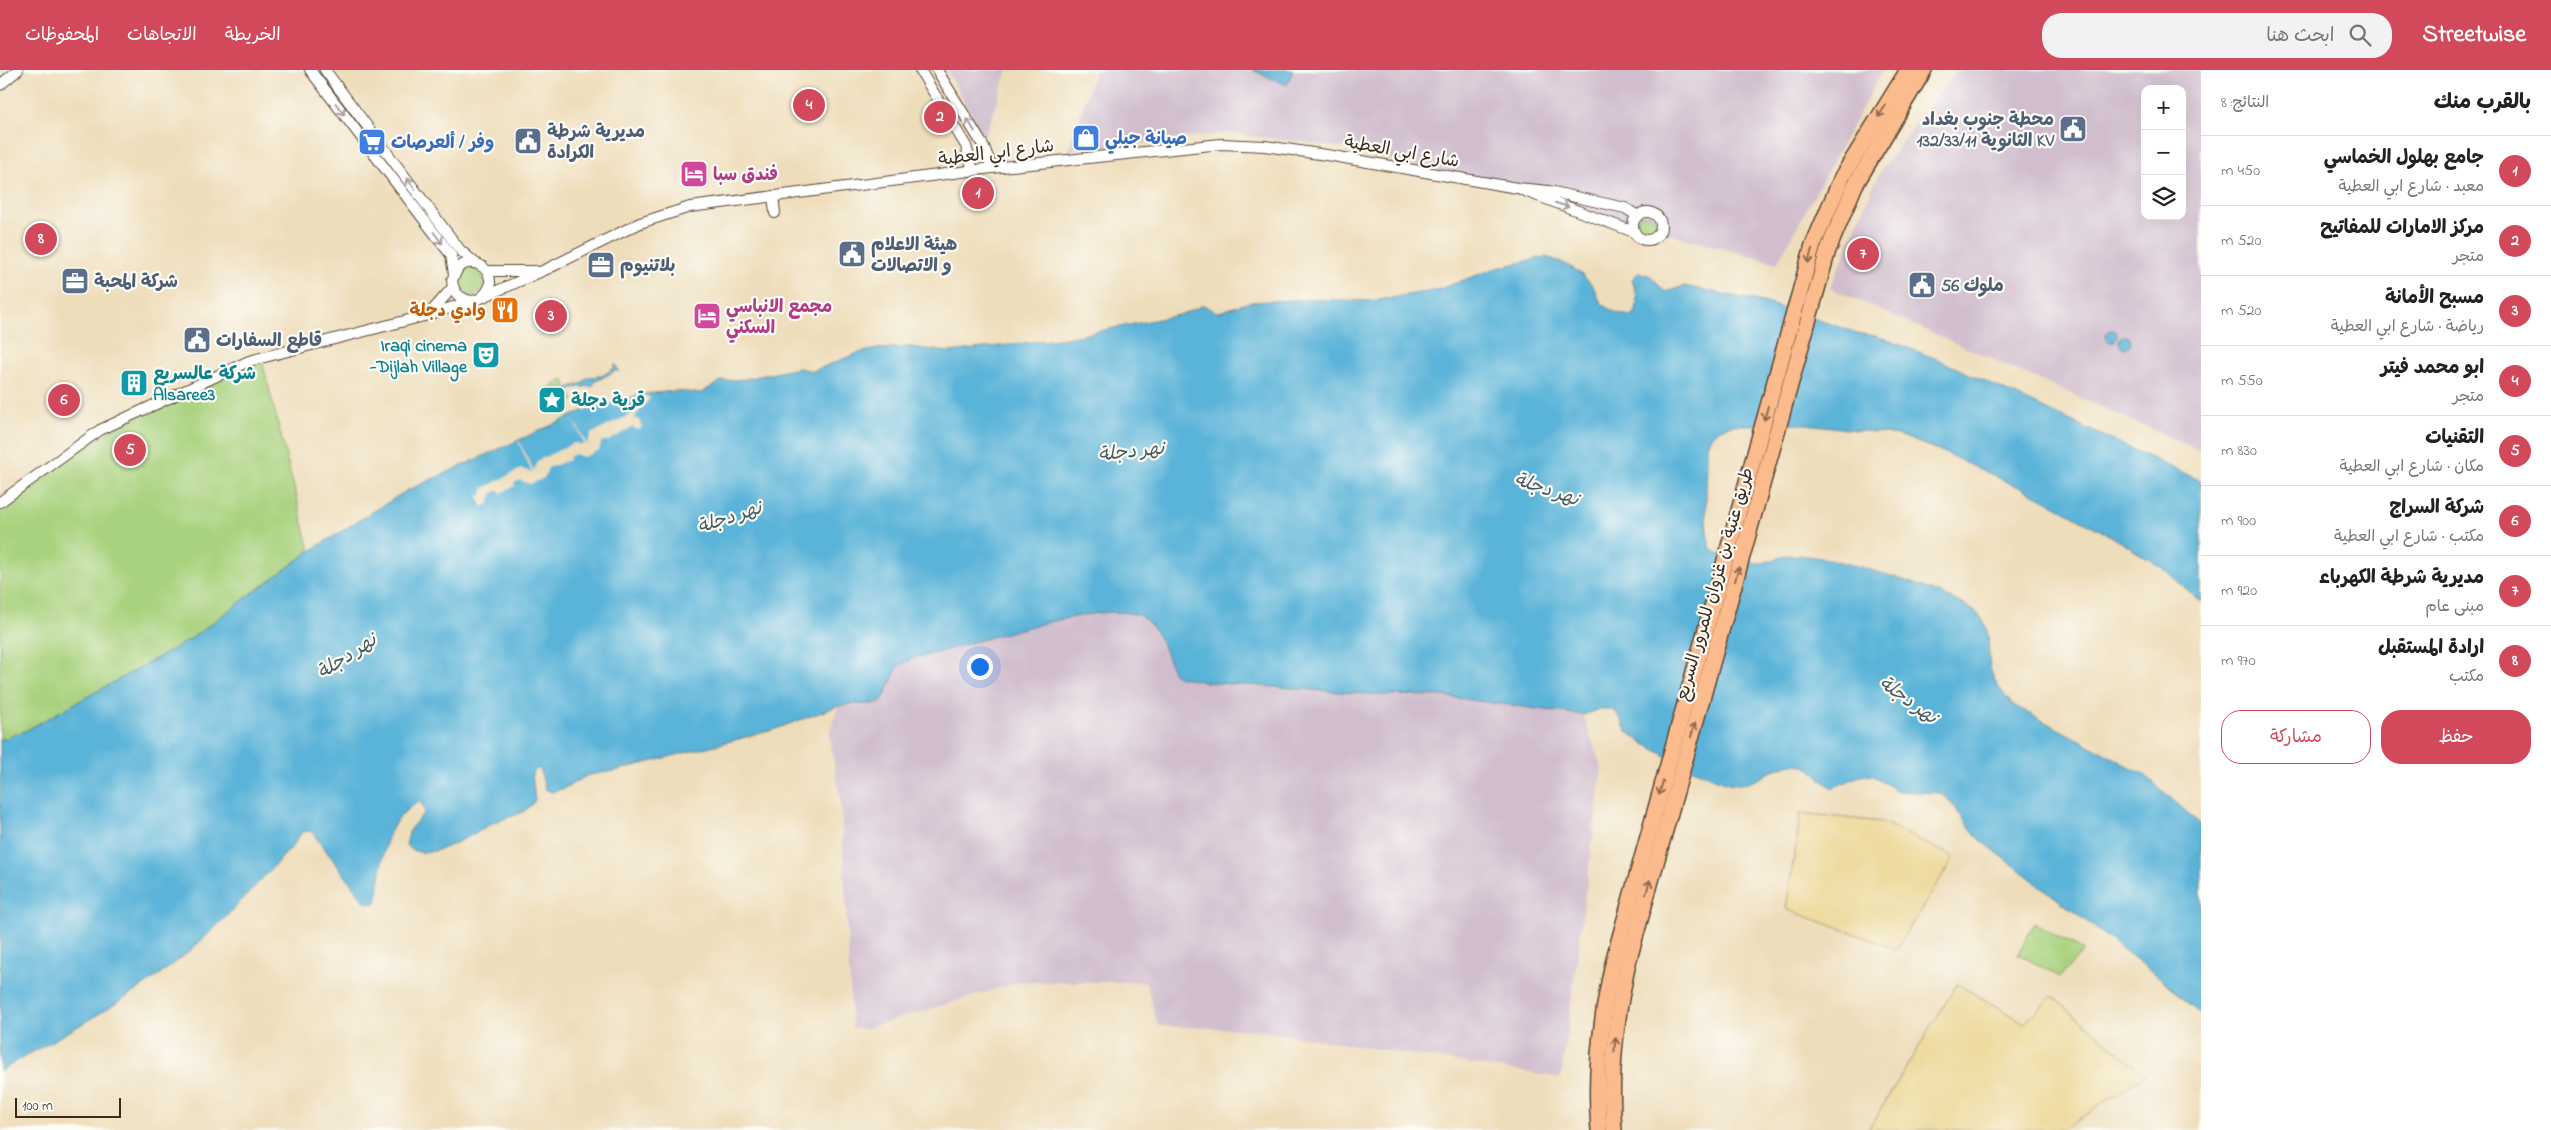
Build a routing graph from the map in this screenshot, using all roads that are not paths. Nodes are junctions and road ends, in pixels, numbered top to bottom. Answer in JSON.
{"nodes":[{"id":1,"x":18,"y":70,"type":"edge"},
{"id":2,"x":310,"y":70,"type":"edge"},
{"id":3,"x":325,"y":70,"type":"edge"},
{"id":4,"x":920,"y":70,"type":"edge"},
{"id":5,"x":937,"y":70,"type":"edge"},
{"id":6,"x":1920,"y":71,"type":"edge"},
{"id":7,"x":0,"y":85,"type":"edge"},
{"id":8,"x":992,"y":168,"type":"junction"},
{"id":9,"x":973,"y":171,"type":"junction"},
{"id":10,"x":1517,"y":188,"type":"junction"},
{"id":11,"x":773,"y":196,"type":"junction"},
{"id":12,"x":775,"y":214,"type":"dead end"},
{"id":13,"x":1638,"y":216,"type":"junction"},
{"id":14,"x":1634,"y":232,"type":"junction"},
{"id":15,"x":474,"y":263,"type":"junction"},
{"id":16,"x":549,"y":268,"type":"junction"},
{"id":17,"x":488,"y":271,"type":"junction"},
{"id":18,"x":454,"y":274,"type":"junction"},
{"id":19,"x":453,"y":287,"type":"junction"},
{"id":20,"x":477,"y":299,"type":"junction"},
{"id":21,"x":424,"y":316,"type":"junction"},
{"id":22,"x":0,"y":502,"type":"edge"},
{"id":23,"x":1604,"y":1094,"type":"junction"},
{"id":24,"x":1599,"y":1130,"type":"edge"},
{"id":25,"x":1614,"y":1130,"type":"edge"}],
"edges":[{"from":1,"to":7,"type":"street"},
{"from":2,"to":18,"type":"street","one_way":true},
{"from":15,"to":3,"type":"street","one_way":true},
{"from":4,"to":9,"type":"street"},
{"from":8,"to":5,"type":"street","one_way":true},
{"from":6,"to":23,"type":"highway","name":"طريق عتبة بن غزوان للمرور السريع"},
{"from":8,"to":9,"type":"street","name":"شارع ابي العطية"},
{"from":8,"to":10,"type":"street","name":"شارع ابي العطية"},
{"from":9,"to":11,"type":"street","name":"شارع ابي العطية"},
{"from":10,"to":13,"type":"street","name":"شارع ابي العطية"},
{"from":10,"to":14,"type":"street","name":"شارع ابي العطية","one_way":true},
{"from":11,"to":12,"type":"street"},
{"from":11,"to":16,"type":"street","name":"شارع ابي العطية"},
{"from":13,"to":14,"type":"street"},
{"from":13,"to":14,"type":"street","name":"شارع ابي العطية"},
{"from":15,"to":17,"type":"street"},
{"from":15,"to":18,"type":"street"},
{"from":16,"to":17,"type":"street","name":"شارع ابي العطية"},
{"from":16,"to":20,"type":"street","name":"شارع ابي العطية"},
{"from":17,"to":20,"type":"street"},
{"from":18,"to":19,"type":"street"},
{"from":19,"to":20,"type":"street"},
{"from":19,"to":21,"type":"street","name":"شارع ابي العطية"},
{"from":20,"to":21,"type":"street","name":"شارع ابي العطية"},
{"from":21,"to":22,"type":"street","name":"شارع ابي العطية"},
{"from":23,"to":24,"type":"highway","name":"طريق عتبة بن غزوان للمرور السريع"},
{"from":23,"to":25,"type":"highway","name":"طريق عتبة بن غزوان للمرور السريع"}]}
